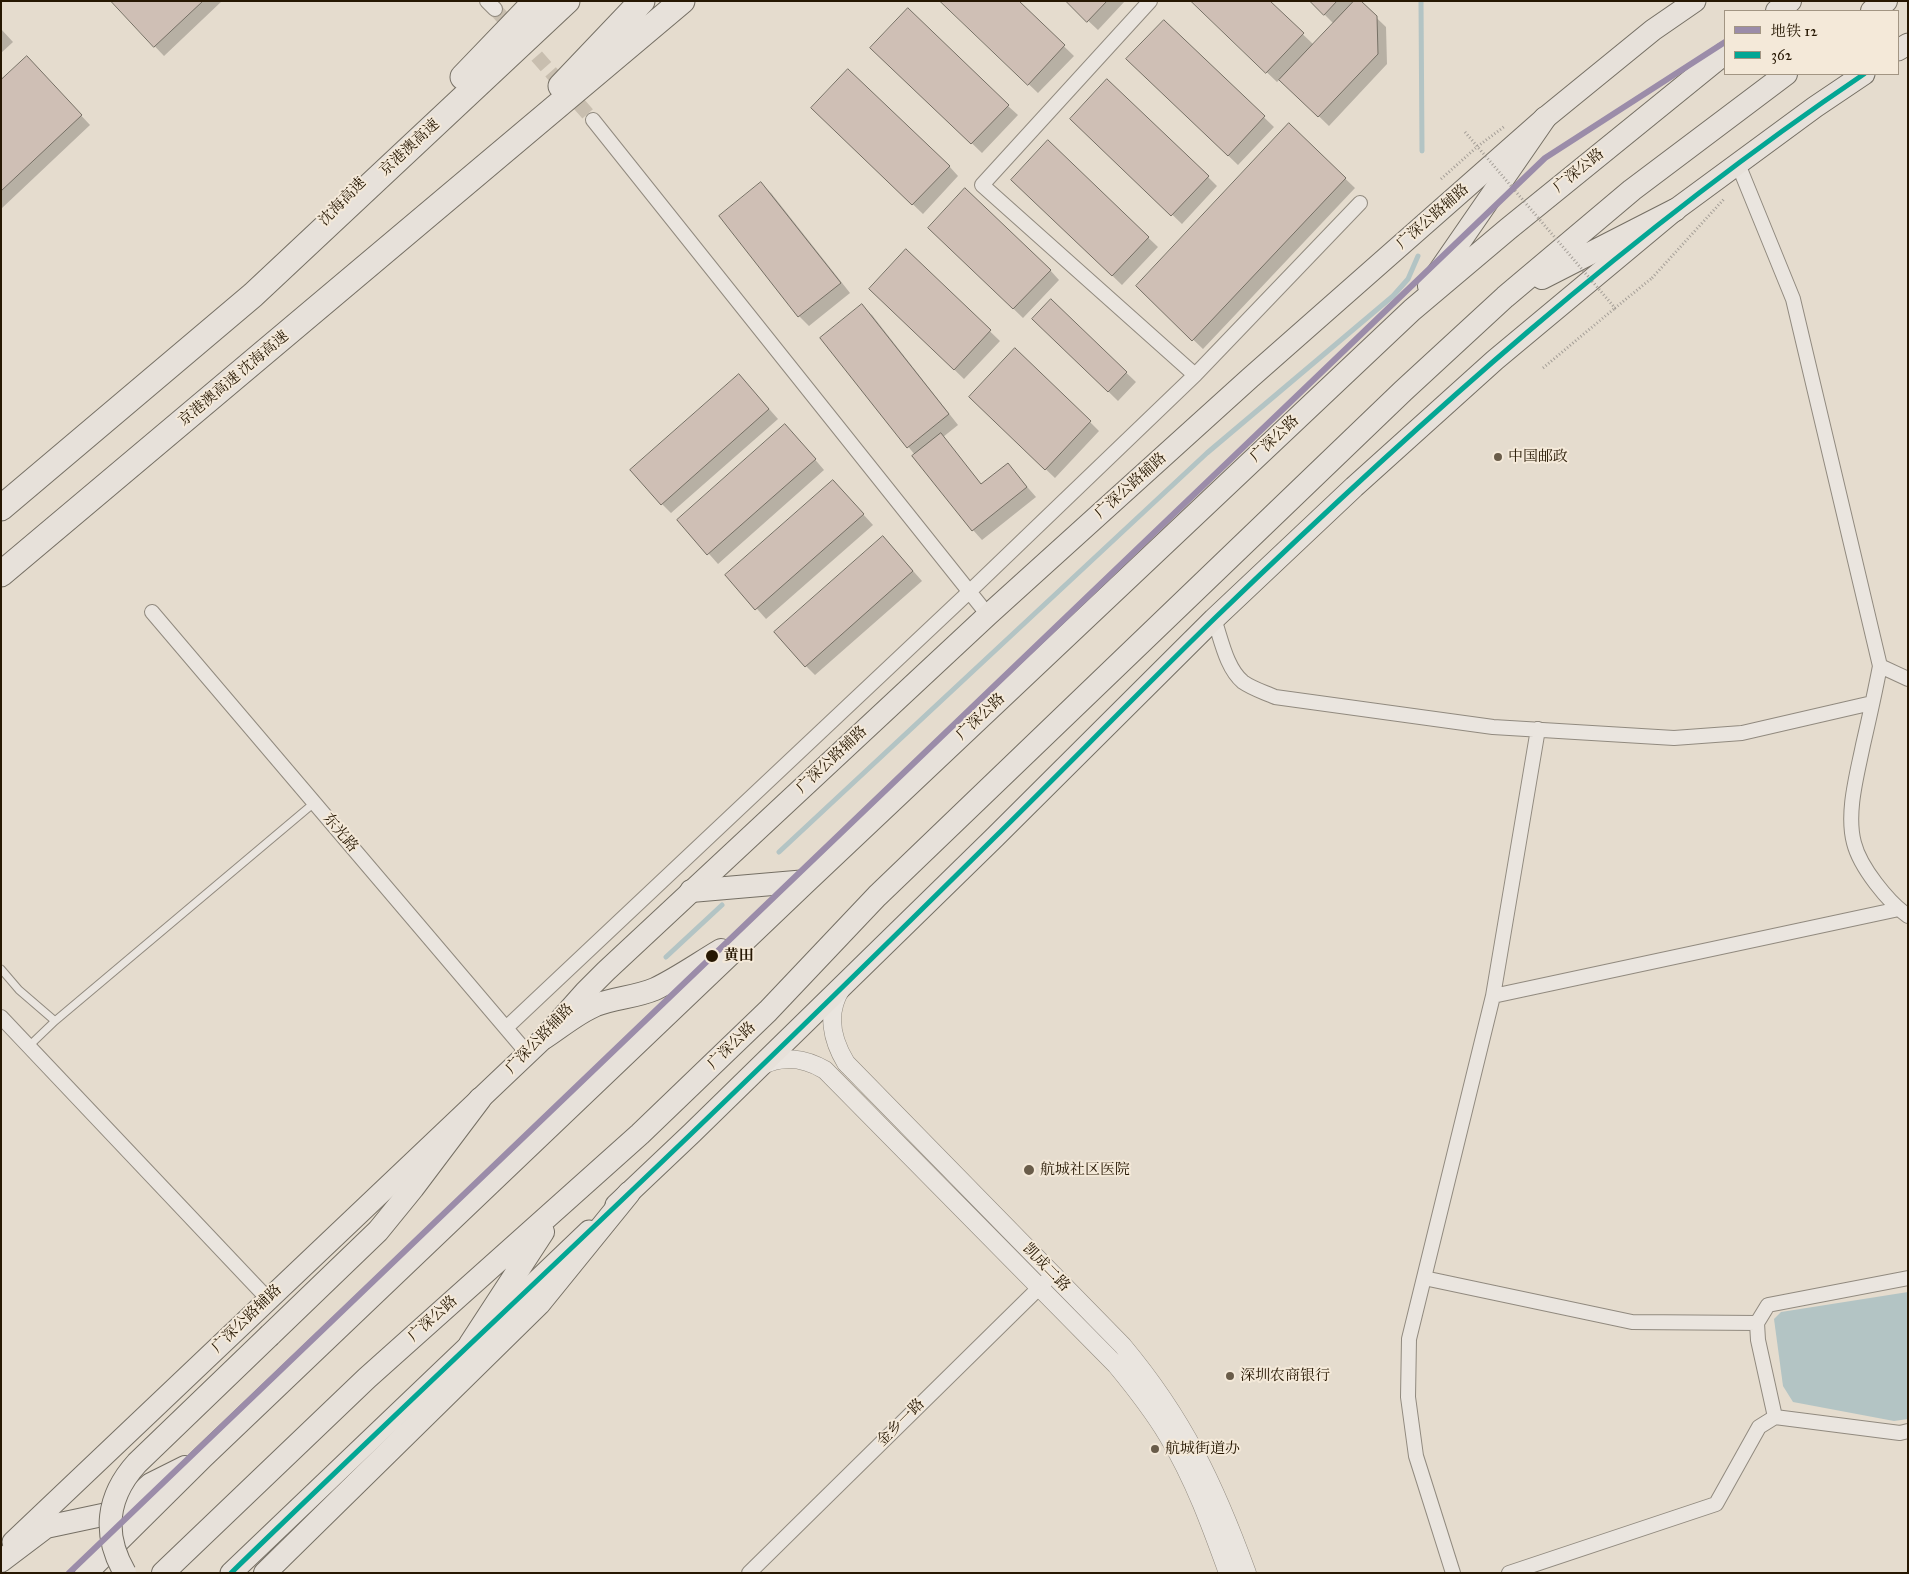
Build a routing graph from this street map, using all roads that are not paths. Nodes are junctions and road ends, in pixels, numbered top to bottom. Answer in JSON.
{"nodes":[{"id":1,"x":536,"y":1,"type":"edge"},
{"id":2,"x":567,"y":1,"type":"edge"},
{"id":3,"x":642,"y":1,"type":"edge"},
{"id":4,"x":682,"y":1,"type":"edge"},
{"id":5,"x":1150,"y":1,"type":"edge"},
{"id":6,"x":1695,"y":1,"type":"edge"},
{"id":7,"x":1790,"y":1,"type":"edge"},
{"id":8,"x":1886,"y":1,"type":"edge"},
{"id":9,"x":1778,"y":10,"type":"edge"},
{"id":10,"x":1873,"y":10,"type":"edge"},
{"id":11,"x":1724,"y":54,"type":"edge"},
{"id":12,"x":1785,"y":75,"type":"edge"},
{"id":13,"x":1863,"y":75,"type":"edge"},
{"id":14,"x":1545,"y":118,"type":"junction"},
{"id":15,"x":593,"y":120,"type":"tunnel mouth"},
{"id":16,"x":1738,"y":164,"type":"junction"},
{"id":17,"x":467,"y":183,"type":"junction"},
{"id":18,"x":1360,"y":203,"type":"dead end"},
{"id":19,"x":1675,"y":210,"type":"junction"},
{"id":20,"x":253,"y":295,"type":"junction"},
{"id":21,"x":1505,"y":297,"type":"junction"},
{"id":22,"x":1412,"y":310,"type":"junction"},
{"id":23,"x":1195,"y":375,"type":"junction"},
{"id":24,"x":1,"y":508,"type":"edge"},
{"id":25,"x":1,"y":574,"type":"edge"},
{"id":26,"x":969,"y":592,"type":"junction"},
{"id":27,"x":152,"y":612,"type":"dead end"},
{"id":28,"x":988,"y":615,"type":"junction"},
{"id":29,"x":1214,"y":619,"type":"junction"},
{"id":30,"x":1880,"y":666,"type":"junction"},
{"id":31,"x":1908,"y":679,"type":"edge"},
{"id":32,"x":1872,"y":703,"type":"junction"},
{"id":33,"x":1538,"y":729,"type":"junction"},
{"id":34,"x":314,"y":803,"type":"junction"},
{"id":35,"x":807,"y":881,"type":"junction"},
{"id":36,"x":691,"y":891,"type":"junction"},
{"id":37,"x":1903,"y":913,"type":"edge"},
{"id":38,"x":769,"y":917,"type":"junction"},
{"id":39,"x":1,"y":969,"type":"edge"},
{"id":40,"x":843,"y":985,"type":"junction"},
{"id":41,"x":1494,"y":996,"type":"junction"},
{"id":42,"x":1,"y":1017,"type":"edge"},
{"id":43,"x":55,"y":1021,"type":"junction"},
{"id":44,"x":506,"y":1028,"type":"junction"},
{"id":45,"x":544,"y":1038,"type":"junction"},
{"id":46,"x":29,"y":1046,"type":"junction"},
{"id":47,"x":528,"y":1054,"type":"junction"},
{"id":48,"x":758,"y":1068,"type":"junction"},
{"id":49,"x":480,"y":1099,"type":"junction"},
{"id":50,"x":629,"y":1193,"type":"junction"},
{"id":51,"x":560,"y":1206,"type":"junction"},
{"id":52,"x":1053,"y":1274,"type":"junction"},
{"id":53,"x":1424,"y":1278,"type":"junction"},
{"id":54,"x":1908,"y":1278,"type":"edge"},
{"id":55,"x":1040,"y":1287,"type":"junction"},
{"id":56,"x":268,"y":1299,"type":"junction"},
{"id":57,"x":1757,"y":1323,"type":"junction"},
{"id":58,"x":470,"y":1344,"type":"junction"},
{"id":59,"x":1775,"y":1416,"type":"junction"},
{"id":60,"x":1908,"y":1431,"type":"edge"},
{"id":61,"x":203,"y":1458,"type":"junction"},
{"id":62,"x":1,"y":1553,"type":"edge"},
{"id":63,"x":1,"y":1561,"type":"edge"},
{"id":64,"x":86,"y":1573,"type":"edge"},
{"id":65,"x":125,"y":1573,"type":"edge"},
{"id":66,"x":163,"y":1573,"type":"edge"},
{"id":67,"x":231,"y":1573,"type":"edge"},
{"id":68,"x":265,"y":1573,"type":"edge"},
{"id":69,"x":749,"y":1573,"type":"edge"},
{"id":70,"x":1228,"y":1573,"type":"edge"},
{"id":71,"x":1247,"y":1573,"type":"edge"},
{"id":72,"x":1453,"y":1573,"type":"edge"},
{"id":73,"x":1509,"y":1573,"type":"edge"}],
"edges":[{"from":1,"to":20,"type":"highway","name":"沈海高速"},
{"from":2,"to":20,"type":"highway","name":"京港澳高速"},
{"from":3,"to":17,"type":"highway"},
{"from":4,"to":17,"type":"highway"},
{"from":5,"to":23,"type":"street"},
{"from":6,"to":14,"type":"main road","name":"广深公路辅路"},
{"from":7,"to":9,"type":"highway"},
{"from":8,"to":10,"type":"highway"},
{"from":11,"to":22,"type":"highway","name":"广深公路"},
{"from":12,"to":21,"type":"highway","name":"广深公路"},
{"from":13,"to":16,"type":"main road"},
{"from":14,"to":22,"type":"highway"},
{"from":14,"to":28,"type":"main road","name":"广深公路辅路"},
{"from":15,"to":26,"type":"street"},
{"from":16,"to":19,"type":"main road"},
{"from":16,"to":30,"type":"street"},
{"from":17,"to":25,"type":"highway","name":"京港澳高速 沈海高速"},
{"from":18,"to":23,"type":"street"},
{"from":19,"to":21,"type":"highway"},
{"from":19,"to":29,"type":"main road"},
{"from":20,"to":24,"type":"highway"},
{"from":21,"to":51,"type":"highway","name":"广深公路"},
{"from":22,"to":35,"type":"highway","name":"广深公路"},
{"from":23,"to":26,"type":"street"},
{"from":26,"to":28,"type":"street"},
{"from":26,"to":44,"type":"street"},
{"from":27,"to":34,"type":"street","name":"东光路"},
{"from":28,"to":36,"type":"main road","name":"广深公路辅路"},
{"from":29,"to":33,"type":"street"},
{"from":29,"to":40,"type":"main road"},
{"from":30,"to":31,"type":"street"},
{"from":30,"to":32,"type":"street"},
{"from":32,"to":33,"type":"street"},
{"from":32,"to":37,"type":"street"},
{"from":33,"to":41,"type":"street"},
{"from":34,"to":43,"type":"lane"},
{"from":34,"to":44,"type":"street","name":"东光路"},
{"from":35,"to":36,"type":"highway"},
{"from":35,"to":38,"type":"highway","name":"广深公路"},
{"from":36,"to":45,"type":"main road","name":"广深公路辅路"},
{"from":37,"to":41,"type":"street"},
{"from":38,"to":45,"type":"highway"},
{"from":38,"to":61,"type":"highway","name":"广深公路"},
{"from":39,"to":43,"type":"lane"},
{"from":40,"to":48,"type":"main road"},
{"from":40,"to":52,"type":"street","name":"凯成二路"},
{"from":41,"to":53,"type":"street"},
{"from":42,"to":46,"type":"street"},
{"from":43,"to":46,"type":"lane"},
{"from":44,"to":47,"type":"street","name":"东光路"},
{"from":45,"to":47,"type":"main road","name":"广深公路辅路"},
{"from":46,"to":56,"type":"street"},
{"from":47,"to":49,"type":"main road","name":"广深公路辅路"},
{"from":48,"to":50,"type":"main road"},
{"from":48,"to":55,"type":"street","name":"凯成二路"},
{"from":49,"to":56,"type":"main road","name":"广深公路辅路"},
{"from":49,"to":65,"type":"highway","bridge":true},
{"from":50,"to":58,"type":"main road"},
{"from":50,"to":68,"type":"highway"},
{"from":51,"to":58,"type":"highway"},
{"from":51,"to":66,"type":"highway","name":"广深公路"},
{"from":52,"to":55,"type":"street","name":"金乡一路"},
{"from":52,"to":71,"type":"street","name":"凯成二路"},
{"from":53,"to":57,"type":"street"},
{"from":53,"to":72,"type":"street"},
{"from":54,"to":57,"type":"street"},
{"from":55,"to":69,"type":"street","name":"金乡一路"},
{"from":55,"to":70,"type":"street","name":"凯成二路"},
{"from":56,"to":62,"type":"main road","name":"广深公路辅路"},
{"from":57,"to":59,"type":"street"},
{"from":58,"to":67,"type":"main road"},
{"from":59,"to":60,"type":"street"},
{"from":59,"to":73,"type":"street"},
{"from":61,"to":63,"type":"highway"},
{"from":61,"to":64,"type":"highway","name":"广深公路"}]}
